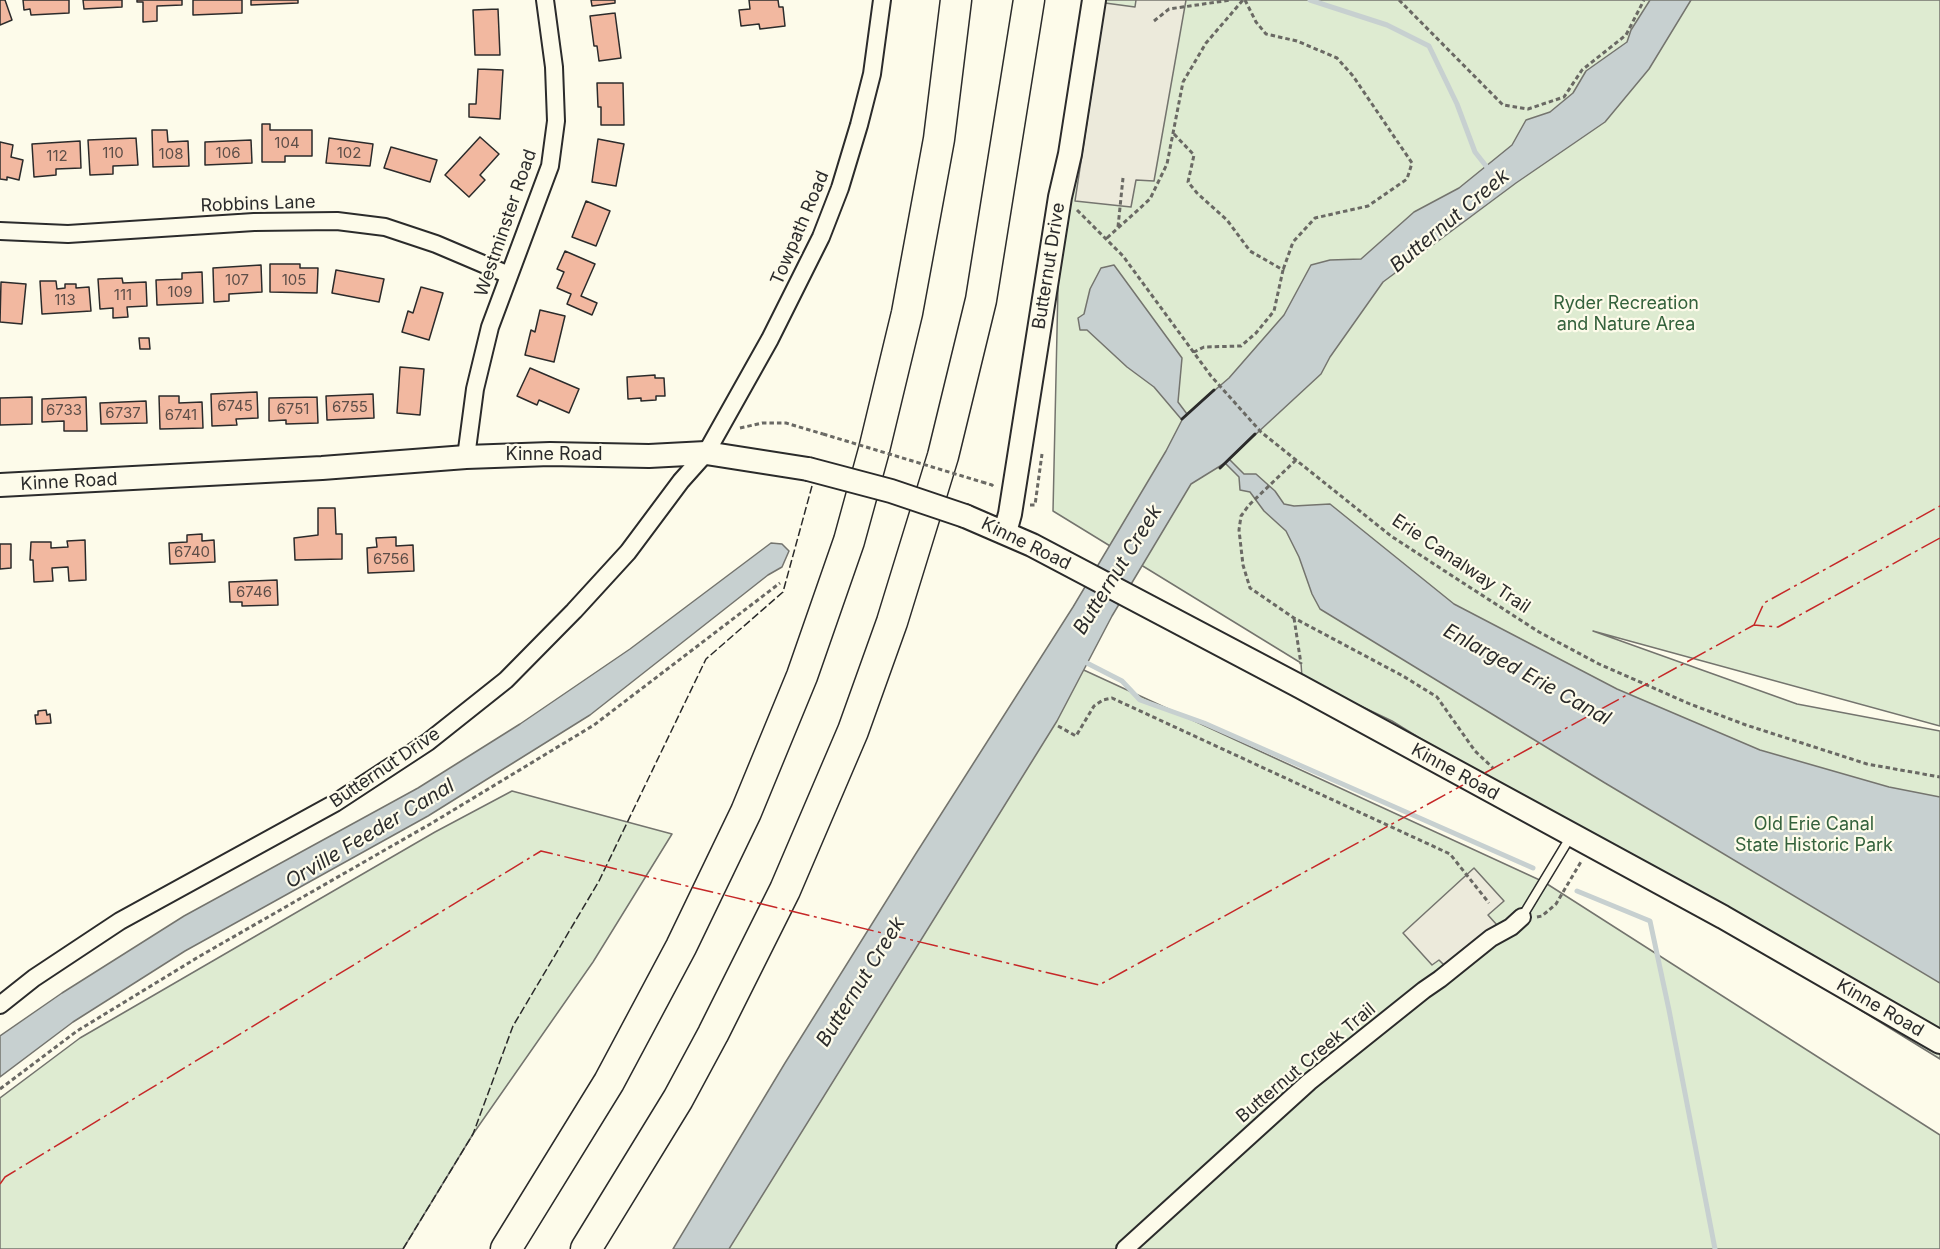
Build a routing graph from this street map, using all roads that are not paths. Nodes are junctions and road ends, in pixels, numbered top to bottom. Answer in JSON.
{"nodes":[{"id":1,"x":545,"y":0,"type":"edge"},
{"id":2,"x":882,"y":0,"type":"edge"},
{"id":3,"x":956,"y":0,"type":"edge"},
{"id":4,"x":1029,"y":0,"type":"edge"},
{"id":5,"x":1094,"y":0,"type":"edge"},
{"id":6,"x":0,"y":231,"type":"edge"},
{"id":7,"x":509,"y":275,"type":"junction"},
{"id":8,"x":706,"y":453,"type":"junction"},
{"id":9,"x":466,"y":457,"type":"junction"},
{"id":10,"x":0,"y":485,"type":"edge"},
{"id":11,"x":1005,"y":532,"type":"junction"},
{"id":12,"x":1581,"y":841,"type":"junction"},
{"id":13,"x":1522,"y":917,"type":"joint"},
{"id":14,"x":0,"y":1005,"type":"edge"},
{"id":15,"x":1940,"y":1042,"type":"edge"},
{"id":16,"x":506,"y":1249,"type":"edge"},
{"id":17,"x":586,"y":1249,"type":"edge"},
{"id":18,"x":1125,"y":1249,"type":"edge"}],
"edges":[{"from":1,"to":7,"type":"street","name":"Westminster Road"},
{"from":2,"to":8,"type":"street","name":"Towpath Road"},
{"from":3,"to":16,"type":"highway"},
{"from":4,"to":17,"type":"highway"},
{"from":5,"to":11,"type":"street","name":"Butternut Drive"},
{"from":6,"to":7,"type":"street","name":"Robbins Lane"},
{"from":7,"to":9,"type":"street","name":"Westminster Road"},
{"from":8,"to":9,"type":"street","name":"Kinne Road"},
{"from":8,"to":11,"type":"street","name":"Kinne Road","bridge":true},
{"from":8,"to":14,"type":"street","name":"Butternut Drive"},
{"from":9,"to":10,"type":"street","name":"Kinne Road"},
{"from":11,"to":12,"type":"street","name":"Kinne Road"},
{"from":12,"to":13,"type":"lane"},
{"from":12,"to":15,"type":"street","name":"Kinne Road"},
{"from":13,"to":18,"type":"street","name":"Butternut Creek Trail"}]}
